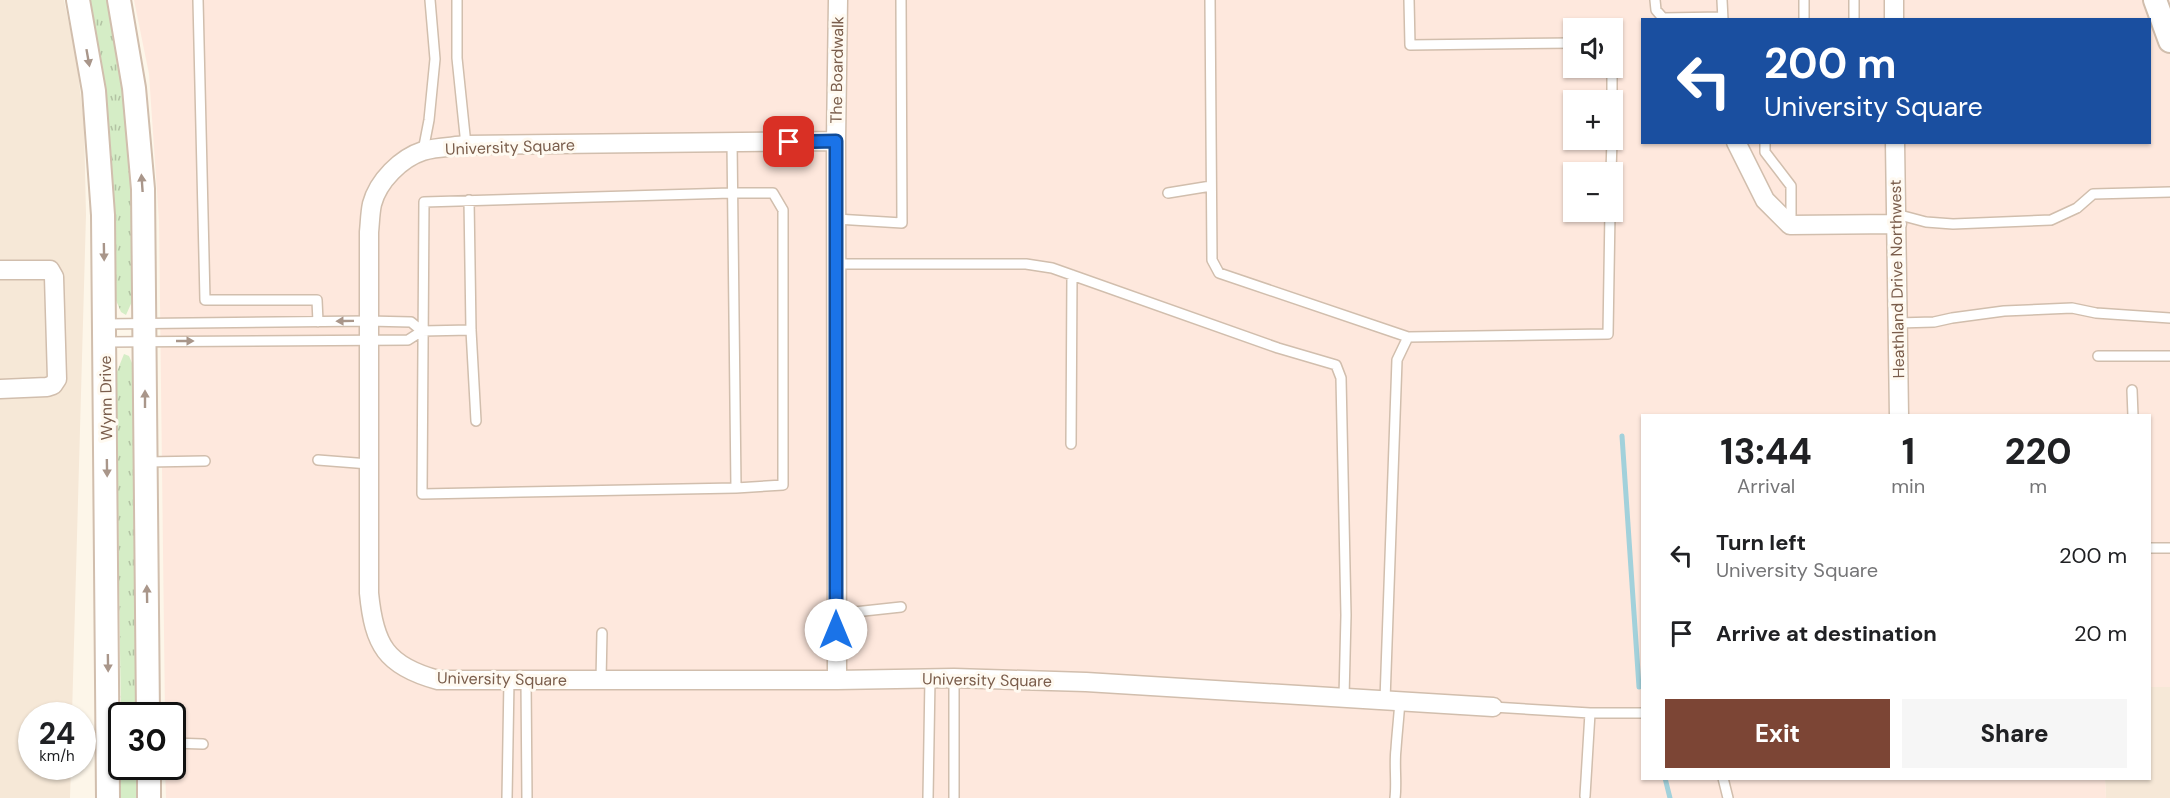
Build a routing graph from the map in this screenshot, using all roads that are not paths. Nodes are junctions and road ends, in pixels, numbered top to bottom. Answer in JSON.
{"nodes":[{"id":1,"x":78,"y":0,"type":"edge"},
{"id":2,"x":119,"y":0,"type":"edge"},
{"id":3,"x":198,"y":0,"type":"edge"},
{"id":4,"x":430,"y":0,"type":"edge"},
{"id":5,"x":458,"y":0,"type":"edge"},
{"id":6,"x":838,"y":0,"type":"edge"},
{"id":7,"x":901,"y":0,"type":"edge"},
{"id":8,"x":1210,"y":0,"type":"edge"},
{"id":9,"x":1409,"y":0,"type":"edge"},
{"id":10,"x":1655,"y":0,"type":"edge"},
{"id":11,"x":1722,"y":0,"type":"edge"},
{"id":12,"x":1804,"y":0,"type":"edge"},
{"id":13,"x":1854,"y":0,"type":"edge"},
{"id":14,"x":1894,"y":0,"type":"edge"},
{"id":15,"x":2155,"y":0,"type":"edge"},
{"id":16,"x":1723,"y":18,"type":"edge"},
{"id":17,"x":1804,"y":18,"type":"edge"},
{"id":18,"x":1854,"y":18,"type":"edge"},
{"id":19,"x":1894,"y":18,"type":"edge"},
{"id":20,"x":2169,"y":37,"type":"edge"},
{"id":21,"x":1563,"y":43,"type":"edge"},
{"id":22,"x":836,"y":141,"type":"junction"},
{"id":23,"x":732,"y":142,"type":"junction"},
{"id":24,"x":1737,"y":144,"type":"edge"},
{"id":25,"x":1765,"y":144,"type":"edge"},
{"id":26,"x":1895,"y":144,"type":"edge"},
{"id":27,"x":466,"y":146,"type":"junction"},
{"id":28,"x":423,"y":151,"type":"junction"},
{"id":29,"x":1211,"y":186,"type":"junction"},
{"id":30,"x":2170,"y":192,"type":"edge"},
{"id":31,"x":731,"y":193,"type":"junction"},
{"id":32,"x":1168,"y":193,"type":"dead end"},
{"id":33,"x":469,"y":200,"type":"junction"},
{"id":34,"x":836,"y":219,"type":"junction"},
{"id":35,"x":1897,"y":219,"type":"junction"},
{"id":36,"x":1610,"y":222,"type":"edge"},
{"id":37,"x":1791,"y":225,"type":"junction"},
{"id":38,"x":836,"y":264,"type":"junction"},
{"id":39,"x":0,"y":270,"type":"edge"},
{"id":40,"x":1072,"y":275,"type":"junction"},
{"id":41,"x":2170,"y":318,"type":"edge"},
{"id":42,"x":368,"y":321,"type":"junction"},
{"id":43,"x":318,"y":322,"type":"junction"},
{"id":44,"x":1898,"y":323,"type":"junction"},
{"id":45,"x":471,"y":330,"type":"junction"},
{"id":46,"x":422,"y":332,"type":"junction"},
{"id":47,"x":105,"y":333,"type":"junction"},
{"id":48,"x":144,"y":333,"type":"junction"},
{"id":49,"x":1408,"y":337,"type":"junction"},
{"id":50,"x":368,"y":340,"type":"junction"},
{"id":51,"x":2098,"y":356,"type":"dead end"},
{"id":52,"x":2170,"y":356,"type":"edge"},
{"id":53,"x":0,"y":388,"type":"edge"},
{"id":54,"x":2132,"y":390,"type":"dead end"},
{"id":55,"x":1899,"y":414,"type":"edge"},
{"id":56,"x":2133,"y":414,"type":"edge"},
{"id":57,"x":476,"y":421,"type":"dead end"},
{"id":58,"x":1071,"y":444,"type":"dead end"},
{"id":59,"x":318,"y":460,"type":"dead end"},
{"id":60,"x":205,"y":461,"type":"dead end"},
{"id":61,"x":145,"y":462,"type":"junction"},
{"id":62,"x":369,"y":464,"type":"junction"},
{"id":63,"x":735,"y":488,"type":"junction"},
{"id":64,"x":2151,"y":548,"type":"edge"},
{"id":65,"x":2170,"y":548,"type":"edge"},
{"id":66,"x":901,"y":607,"type":"dead end"},
{"id":67,"x":837,"y":614,"type":"junction"},
{"id":68,"x":602,"y":633,"type":"dead end"},
{"id":69,"x":930,"y":678,"type":"junction"},
{"id":70,"x":954,"y":678,"type":"junction"},
{"id":71,"x":517,"y":680,"type":"junction"},
{"id":72,"x":601,"y":680,"type":"junction"},
{"id":73,"x":837,"y":680,"type":"junction"},
{"id":74,"x":1344,"y":697,"type":"junction"},
{"id":75,"x":1392,"y":700,"type":"junction"},
{"id":76,"x":148,"y":702,"type":"edge"},
{"id":77,"x":1493,"y":707,"type":"joint"},
{"id":78,"x":1590,"y":713,"type":"junction"},
{"id":79,"x":1641,"y":713,"type":"edge"},
{"id":80,"x":186,"y":743,"type":"edge"},
{"id":81,"x":203,"y":744,"type":"dead end"},
{"id":82,"x":149,"y":780,"type":"edge"},
{"id":83,"x":1724,"y":780,"type":"edge"},
{"id":84,"x":1585,"y":796,"type":"dead end"},
{"id":85,"x":108,"y":798,"type":"edge"},
{"id":86,"x":149,"y":798,"type":"edge"},
{"id":87,"x":507,"y":798,"type":"edge"},
{"id":88,"x":527,"y":798,"type":"edge"},
{"id":89,"x":928,"y":798,"type":"edge"},
{"id":90,"x":954,"y":798,"type":"edge"},
{"id":91,"x":1395,"y":798,"type":"edge"},
{"id":92,"x":1728,"y":798,"type":"edge"}],
"edges":[{"from":1,"to":47,"type":"street","name":"Wynn Drive","one_way":true},
{"from":48,"to":2,"type":"street","one_way":true},
{"from":3,"to":43,"type":"lane"},
{"from":4,"to":28,"type":"lane"},
{"from":5,"to":27,"type":"lane"},
{"from":6,"to":22,"type":"street","name":"The Boardwalk"},
{"from":7,"to":34,"type":"lane"},
{"from":8,"to":29,"type":"lane"},
{"from":9,"to":21,"type":"lane"},
{"from":10,"to":16,"type":"lane"},
{"from":11,"to":16,"type":"lane"},
{"from":12,"to":17,"type":"lane"},
{"from":13,"to":18,"type":"lane"},
{"from":14,"to":19,"type":"street"},
{"from":15,"to":20,"type":"street"},
{"from":22,"to":23,"type":"street","name":"University Square"},
{"from":22,"to":34,"type":"street","name":"The Boardwalk"},
{"from":23,"to":27,"type":"street","name":"University Square"},
{"from":23,"to":31,"type":"lane"},
{"from":24,"to":37,"type":"street"},
{"from":25,"to":37,"type":"lane"},
{"from":26,"to":35,"type":"street","name":"Heathland Drive Northwest"},
{"from":27,"to":28,"type":"street","name":"University Square"},
{"from":28,"to":42,"type":"street","name":"University Square"},
{"from":29,"to":32,"type":"lane"},
{"from":29,"to":49,"type":"lane"},
{"from":30,"to":35,"type":"lane"},
{"from":31,"to":33,"type":"lane"},
{"from":31,"to":63,"type":"lane"},
{"from":31,"to":63,"type":"lane"},
{"from":33,"to":45,"type":"lane"},
{"from":33,"to":46,"type":"lane"},
{"from":34,"to":38,"type":"street","name":"The Boardwalk"},
{"from":35,"to":37,"type":"street"},
{"from":35,"to":44,"type":"street","name":"Heathland Drive Northwest"},
{"from":36,"to":49,"type":"lane"},
{"from":38,"to":40,"type":"lane"},
{"from":38,"to":67,"type":"street","name":"The Boardwalk"},
{"from":39,"to":53,"type":"street"},
{"from":40,"to":58,"type":"lane"},
{"from":40,"to":74,"type":"lane"},
{"from":41,"to":44,"type":"lane"},
{"from":42,"to":43,"type":"lane","one_way":true},
{"from":42,"to":46,"type":"lane"},
{"from":42,"to":50,"type":"street","name":"University Square"},
{"from":43,"to":48,"type":"lane"},
{"from":44,"to":55,"type":"street","name":"Heathland Drive Northwest"},
{"from":45,"to":46,"type":"lane"},
{"from":45,"to":57,"type":"lane"},
{"from":46,"to":50,"type":"lane"},
{"from":46,"to":63,"type":"lane"},
{"from":47,"to":48,"type":"lane"},
{"from":47,"to":48,"type":"lane"},
{"from":47,"to":85,"type":"street","name":"Wynn Drive","one_way":true},
{"from":48,"to":50,"type":"lane","one_way":true},
{"from":61,"to":48,"type":"street","one_way":true},
{"from":49,"to":75,"type":"lane"},
{"from":50,"to":62,"type":"street","name":"University Square"},
{"from":51,"to":52,"type":"lane"},
{"from":54,"to":56,"type":"lane"},
{"from":59,"to":62,"type":"lane"},
{"from":60,"to":61,"type":"lane"},
{"from":76,"to":61,"type":"street","one_way":true},
{"from":62,"to":71,"type":"street","name":"University Square"},
{"from":64,"to":65,"type":"lane"},
{"from":66,"to":67,"type":"lane"},
{"from":67,"to":73,"type":"street","name":"The Boardwalk"},
{"from":68,"to":72,"type":"lane"},
{"from":69,"to":70,"type":"street","name":"University Square"},
{"from":69,"to":73,"type":"street","name":"University Square"},
{"from":69,"to":89,"type":"lane"},
{"from":70,"to":74,"type":"street","name":"University Square"},
{"from":70,"to":90,"type":"lane"},
{"from":71,"to":72,"type":"street","name":"University Square"},
{"from":71,"to":87,"type":"lane"},
{"from":71,"to":88,"type":"lane"},
{"from":72,"to":73,"type":"street","name":"University Square"},
{"from":74,"to":75,"type":"street","name":"University Square"},
{"from":75,"to":77,"type":"street","name":"University Square"},
{"from":75,"to":91,"type":"lane"},
{"from":77,"to":78,"type":"lane"},
{"from":78,"to":79,"type":"lane"},
{"from":78,"to":84,"type":"lane"},
{"from":80,"to":81,"type":"lane"},
{"from":82,"to":86,"type":"street"},
{"from":83,"to":92,"type":"lane"}]}
